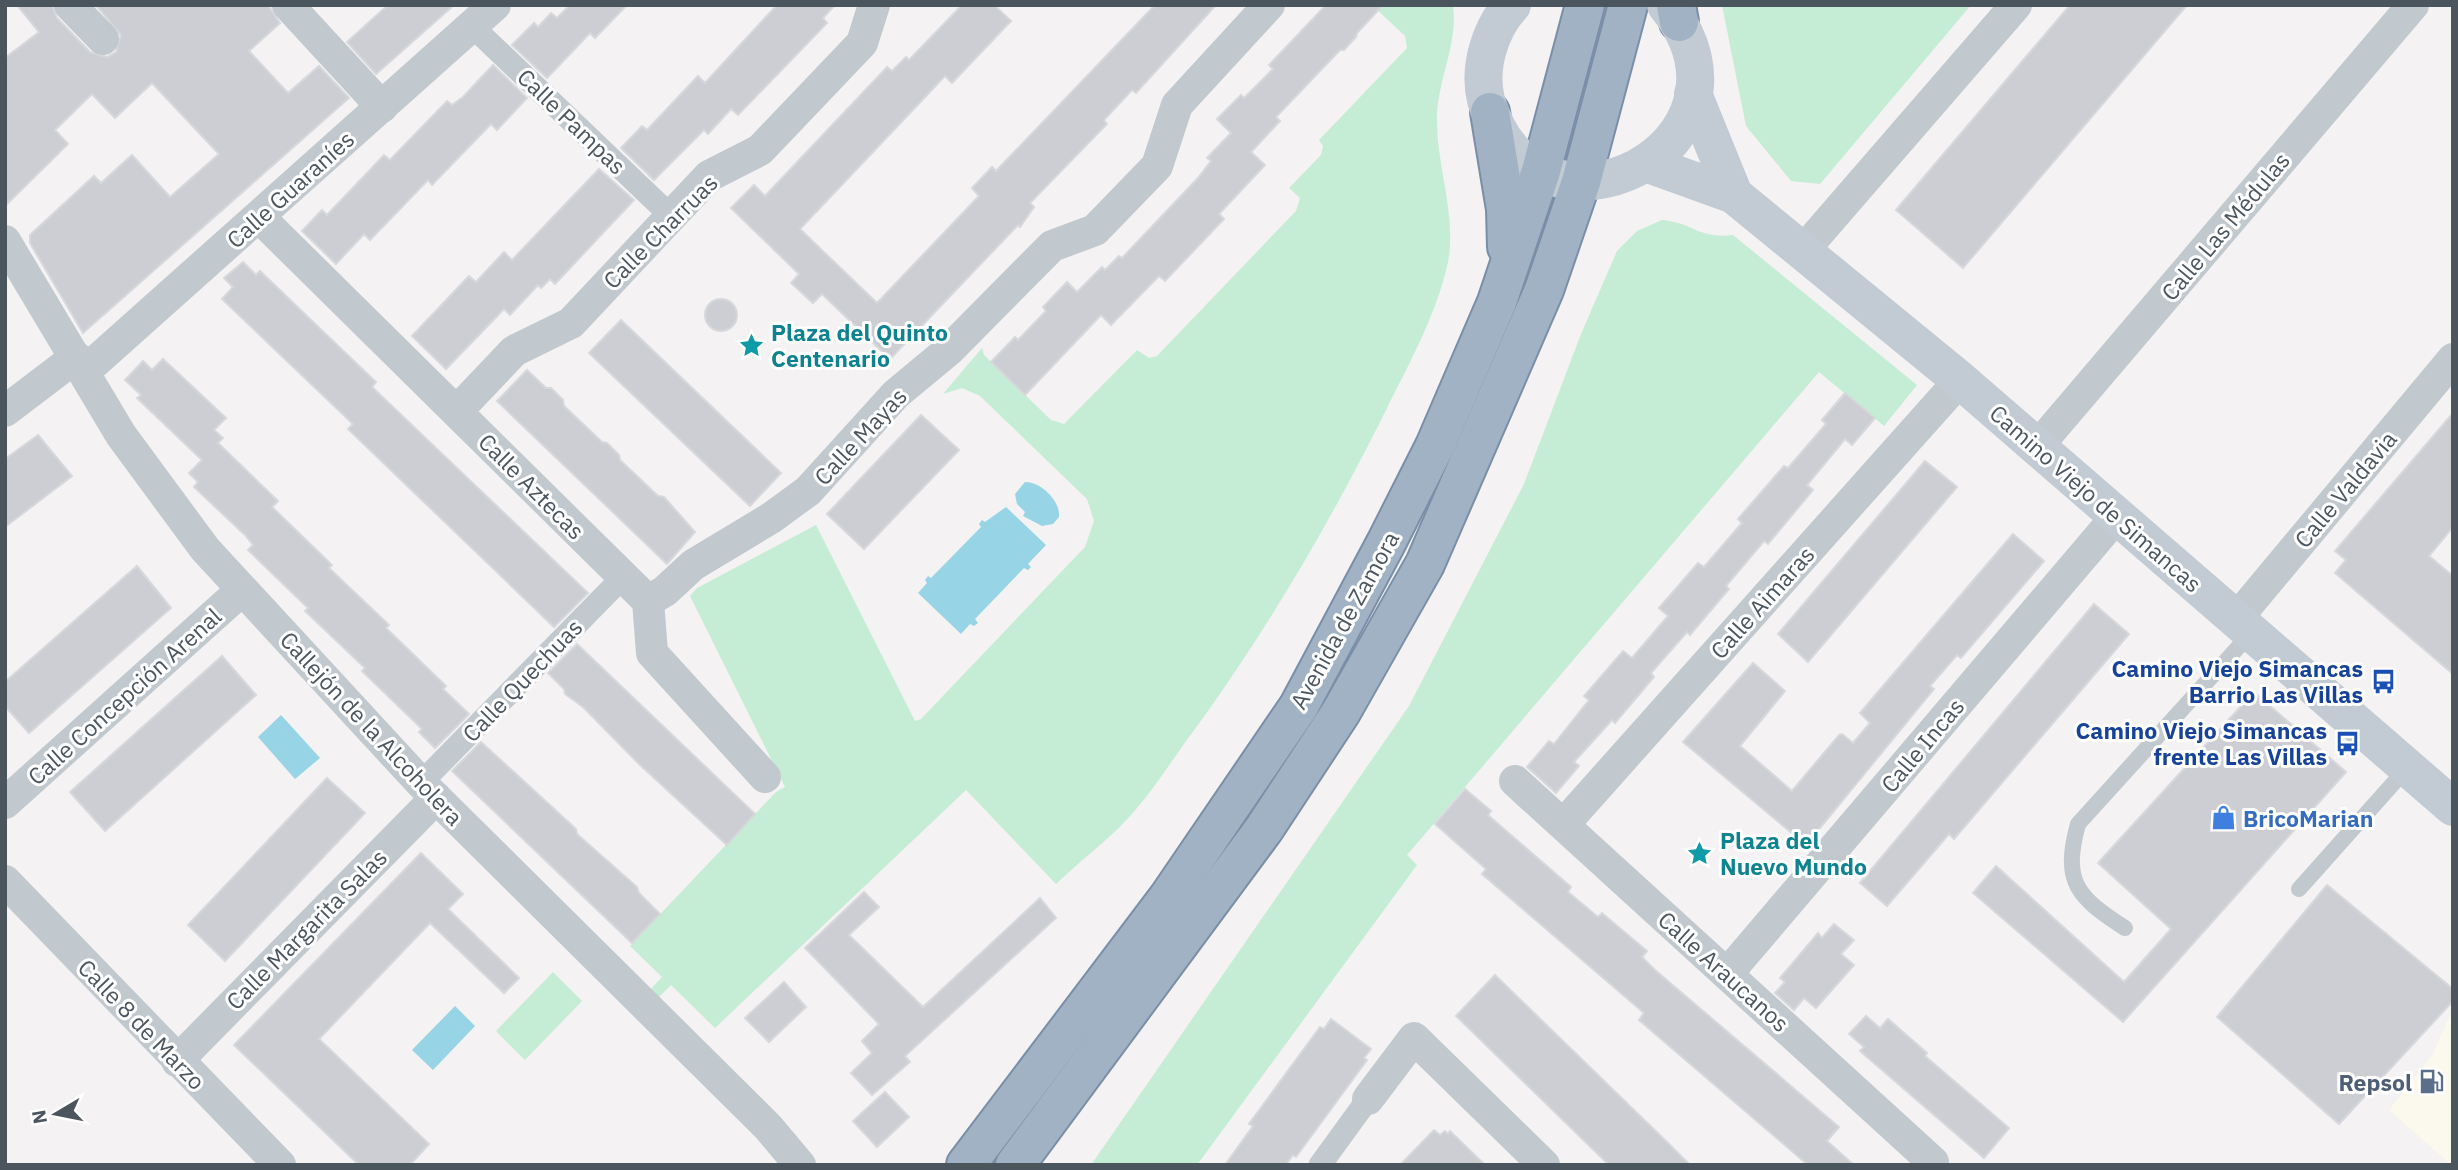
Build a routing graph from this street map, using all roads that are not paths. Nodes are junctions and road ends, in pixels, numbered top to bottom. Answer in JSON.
{"nodes":[{"id":1,"x":70,"y":5,"type":"edge"},
{"id":2,"x":288,"y":5,"type":"edge"},
{"id":3,"x":874,"y":5,"type":"edge"},
{"id":4,"x":1269,"y":5,"type":"edge"},
{"id":5,"x":1477,"y":5,"type":"edge"},
{"id":6,"x":1512,"y":5,"type":"edge"},
{"id":7,"x":1586,"y":5,"type":"edge"},
{"id":8,"x":1628,"y":5,"type":"edge"},
{"id":9,"x":2016,"y":5,"type":"edge"},
{"id":10,"x":2413,"y":5,"type":"edge"},
{"id":11,"x":1674,"y":11,"type":"edge"},
{"id":12,"x":484,"y":15,"type":"edge"},
{"id":13,"x":103,"y":39,"type":"dead end"},
{"id":14,"x":1489,"y":43,"type":"junction"},
{"id":15,"x":1693,"y":93,"type":"junction"},
{"id":16,"x":382,"y":107,"type":"junction"},
{"id":17,"x":1490,"y":111,"type":"junction"},
{"id":18,"x":1648,"y":163,"type":"junction"},
{"id":19,"x":1541,"y":170,"type":"junction"},
{"id":20,"x":1581,"y":182,"type":"junction"},
{"id":21,"x":1734,"y":195,"type":"junction"},
{"id":22,"x":671,"y":216,"type":"junction"},
{"id":23,"x":259,"y":217,"type":"junction"},
{"id":24,"x":5,"y":241,"type":"edge"},
{"id":25,"x":1802,"y":252,"type":"junction"},
{"id":26,"x":1508,"y":270,"type":"junction"},
{"id":27,"x":2453,"y":359,"type":"edge"},
{"id":28,"x":80,"y":364,"type":"junction"},
{"id":29,"x":1959,"y":380,"type":"junction"},
{"id":30,"x":5,"y":411,"type":"edge"},
{"id":31,"x":457,"y":411,"type":"junction"},
{"id":32,"x":2037,"y":447,"type":"junction"},
{"id":33,"x":2117,"y":516,"type":"junction"},
{"id":34,"x":624,"y":576,"type":"junction"},
{"id":35,"x":243,"y":590,"type":"junction"},
{"id":36,"x":648,"y":601,"type":"junction"},
{"id":37,"x":2244,"y":625,"type":"junction"},
{"id":38,"x":2407,"y":768,"type":"junction"},
{"id":39,"x":765,"y":777,"type":"dead end"},
{"id":40,"x":1515,"y":781,"type":"dead end"},
{"id":41,"x":428,"y":791,"type":"junction"},
{"id":42,"x":5,"y":803,"type":"edge"},
{"id":43,"x":2453,"y":807,"type":"edge"},
{"id":44,"x":1564,"y":824,"type":"junction"},
{"id":45,"x":5,"y":881,"type":"edge"},
{"id":46,"x":2299,"y":888,"type":"dead end"},
{"id":47,"x":2125,"y":928,"type":"dead end"},
{"id":48,"x":1727,"y":974,"type":"junction"},
{"id":49,"x":177,"y":1061,"type":"junction"},
{"id":50,"x":1368,"y":1099,"type":"joint"},
{"id":51,"x":791,"y":1162,"type":"edge"},
{"id":52,"x":1933,"y":1162,"type":"dead end"},
{"id":53,"x":280,"y":1165,"type":"edge"},
{"id":54,"x":966,"y":1165,"type":"edge"},
{"id":55,"x":1015,"y":1165,"type":"edge"},
{"id":56,"x":1320,"y":1165,"type":"edge"},
{"id":57,"x":1545,"y":1165,"type":"edge"}],
"edges":[{"from":1,"to":13,"type":"street"},
{"from":2,"to":16,"type":"street"},
{"from":3,"to":22,"type":"street","name":"Calle Charruas"},
{"from":4,"to":36,"type":"street","name":"Calle Mayas"},
{"from":5,"to":14,"type":"main road"},
{"from":6,"to":14,"type":"main road"},
{"from":7,"to":19,"type":"highway","name":"Avenida de Zamora"},
{"from":8,"to":20,"type":"highway","name":"Avenida de Zamora"},
{"from":9,"to":25,"type":"street"},
{"from":10,"to":32,"type":"street","name":"Calle Las Médulas"},
{"from":11,"to":15,"type":"main road"},
{"from":12,"to":16,"type":"street","name":"Calle Guaraníes"},
{"from":12,"to":22,"type":"street","name":"Calle Pampas"},
{"from":14,"to":17,"type":"main road"},
{"from":15,"to":18,"type":"main road"},
{"from":15,"to":21,"type":"main road","name":"Camino Viejo de Simancas"},
{"from":16,"to":23,"type":"street","name":"Calle Guaraníes"},
{"from":17,"to":19,"type":"main road"},
{"from":17,"to":26,"type":"highway"},
{"from":18,"to":20,"type":"main road"},
{"from":18,"to":21,"type":"main road","name":"Camino Viejo de Simancas"},
{"from":19,"to":20,"type":"main road"},
{"from":19,"to":26,"type":"highway","name":"Avenida de Zamora"},
{"from":20,"to":55,"type":"highway","name":"Avenida de Zamora"},
{"from":21,"to":25,"type":"main road","name":"Camino Viejo de Simancas"},
{"from":22,"to":31,"type":"street","name":"Calle Charruas"},
{"from":23,"to":28,"type":"street","name":"Calle Guaraníes"},
{"from":23,"to":31,"type":"street","name":"Calle Aztecas"},
{"from":24,"to":28,"type":"street","name":"Callejón de la Alcoholera"},
{"from":25,"to":29,"type":"main road","name":"Camino Viejo de Simancas"},
{"from":26,"to":54,"type":"highway","name":"Avenida de Zamora"},
{"from":27,"to":37,"type":"street","name":"Calle Valdavia"},
{"from":28,"to":30,"type":"street","name":"Calle Guaraníes"},
{"from":28,"to":35,"type":"street","name":"Callejón de la Alcoholera"},
{"from":29,"to":32,"type":"main road","name":"Camino Viejo de Simancas"},
{"from":29,"to":44,"type":"street","name":"Calle Aimaras"},
{"from":31,"to":34,"type":"street","name":"Calle Aztecas"},
{"from":32,"to":33,"type":"main road","name":"Camino Viejo de Simancas"},
{"from":33,"to":37,"type":"main road","name":"Camino Viejo de Simancas"},
{"from":33,"to":48,"type":"street","name":"Calle Incas"},
{"from":34,"to":36,"type":"street","name":"Calle Aztecas"},
{"from":34,"to":41,"type":"street","name":"Calle Quechuas"},
{"from":35,"to":41,"type":"street","name":"Callejón de la Alcoholera"},
{"from":35,"to":42,"type":"street","name":"Calle Concepción Arenal"},
{"from":36,"to":39,"type":"street"},
{"from":37,"to":38,"type":"main road","name":"Camino Viejo de Simancas"},
{"from":37,"to":47,"type":"lane"},
{"from":38,"to":43,"type":"main road","name":"Camino Viejo de Simancas"},
{"from":38,"to":46,"type":"lane"},
{"from":40,"to":44,"type":"street","name":"Calle Araucanos"},
{"from":41,"to":49,"type":"street","name":"Calle Margarita Salas"},
{"from":41,"to":51,"type":"street","name":"Callejón de la Alcoholera"},
{"from":44,"to":48,"type":"street","name":"Calle Araucanos"},
{"from":45,"to":49,"type":"street","name":"Calle 8 de Marzo"},
{"from":48,"to":52,"type":"street","name":"Calle Araucanos"},
{"from":49,"to":53,"type":"street","name":"Calle 8 de Marzo"},
{"from":50,"to":56,"type":"street"},
{"from":50,"to":57,"type":"street"}]}
